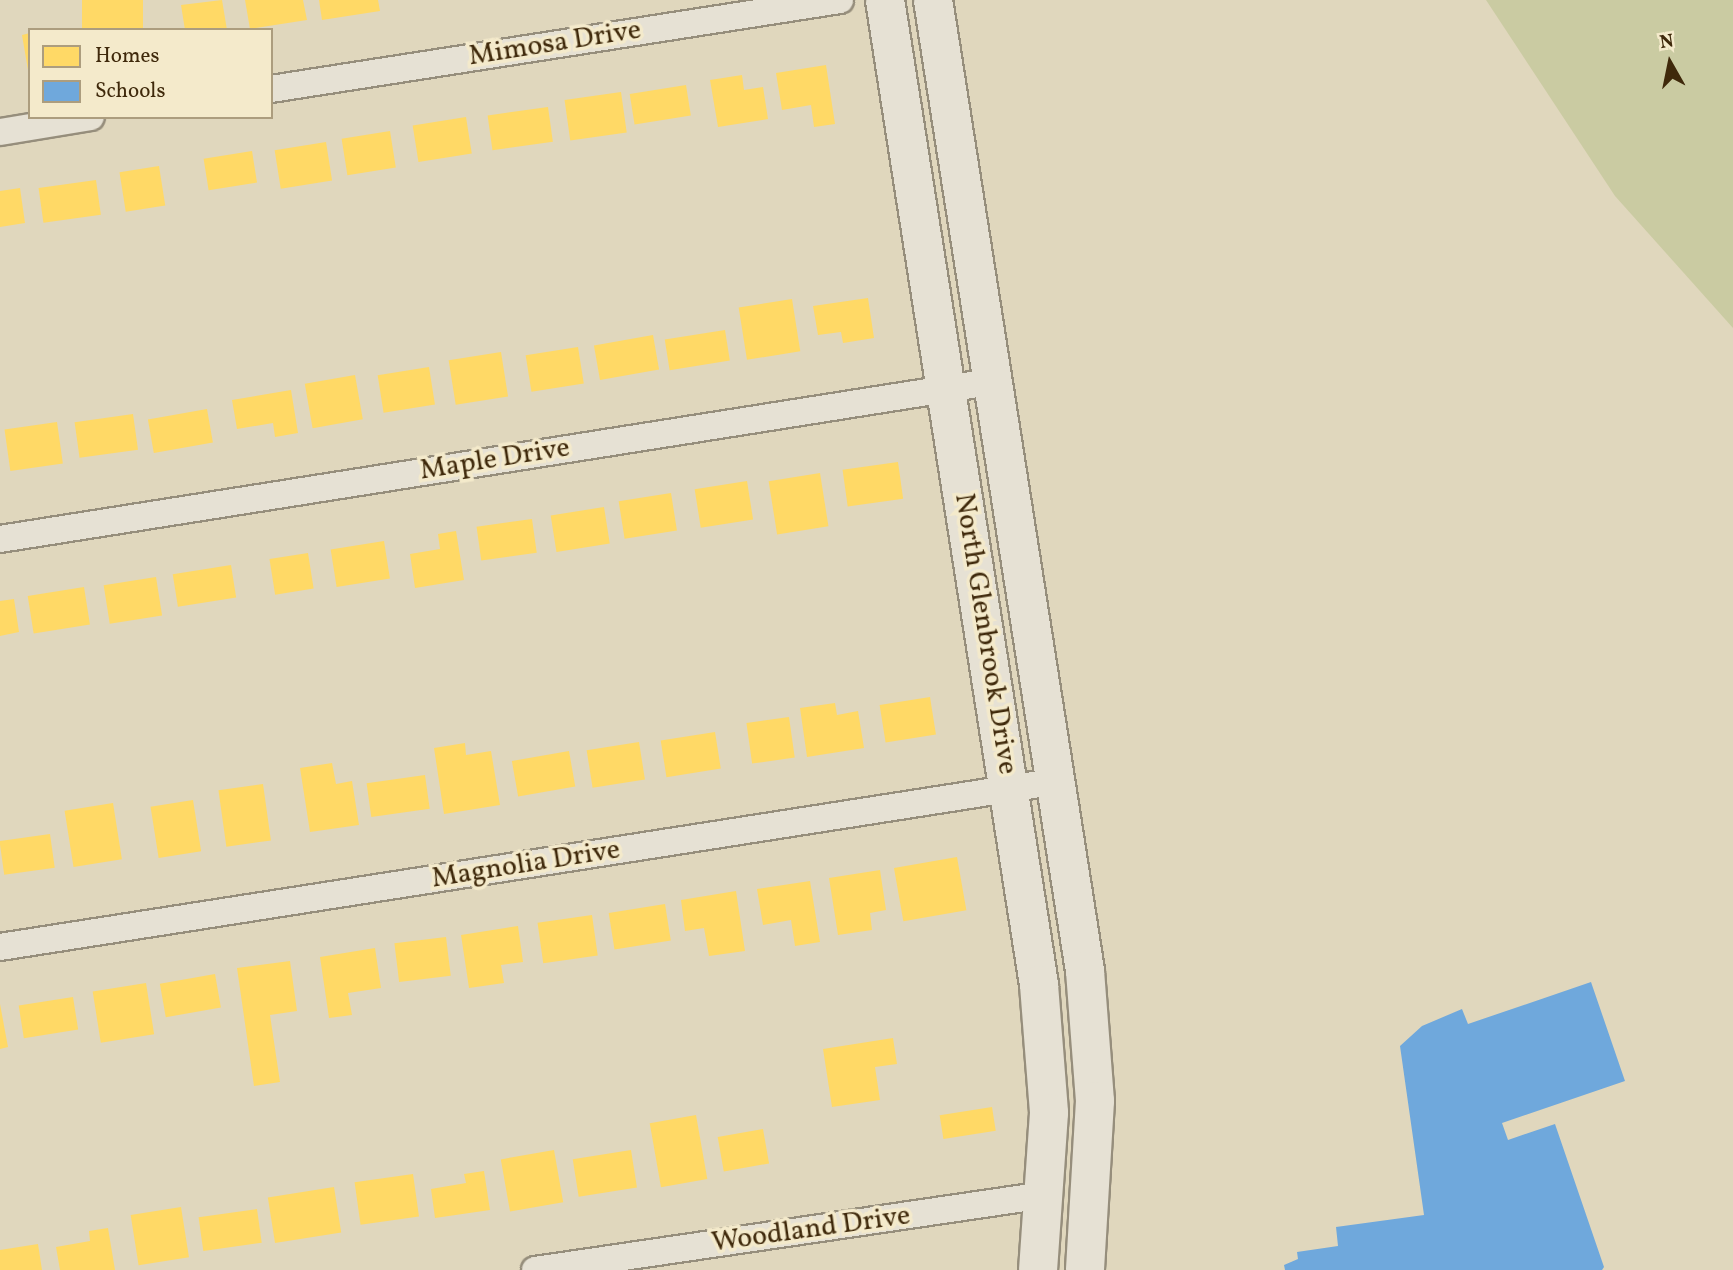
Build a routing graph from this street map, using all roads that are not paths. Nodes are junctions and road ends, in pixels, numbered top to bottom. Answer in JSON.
{"nodes":[{"id":1,"x":839,"y":0,"type":"edge"},
{"id":2,"x":885,"y":0,"type":"edge"},
{"id":3,"x":933,"y":0,"type":"edge"},
{"id":4,"x":273,"y":89,"type":"edge"},
{"id":5,"x":79,"y":119,"type":"edge"},
{"id":6,"x":0,"y":132,"type":"edge"},
{"id":7,"x":990,"y":382,"type":"junction"},
{"id":8,"x":948,"y":388,"type":"junction"},
{"id":9,"x":0,"y":539,"type":"edge"},
{"id":10,"x":1052,"y":782,"type":"junction"},
{"id":11,"x":1008,"y":790,"type":"junction"},
{"id":12,"x":0,"y":947,"type":"edge"},
{"id":13,"x":1045,"y":1195,"type":"junction"},
{"id":14,"x":535,"y":1270,"type":"edge"},
{"id":15,"x":1038,"y":1270,"type":"edge"},
{"id":16,"x":1085,"y":1270,"type":"edge"}],
"edges":[{"from":1,"to":4,"type":"street","name":"Mimosa Drive"},
{"from":2,"to":8,"type":"main road","name":"North Glenbrook Drive"},
{"from":3,"to":7,"type":"main road","name":"North Glenbrook Drive"},
{"from":5,"to":6,"type":"street"},
{"from":7,"to":8,"type":"street","name":"Maple Drive"},
{"from":7,"to":10,"type":"main road","name":"North Glenbrook Drive"},
{"from":8,"to":9,"type":"street","name":"Maple Drive"},
{"from":8,"to":11,"type":"main road","name":"North Glenbrook Drive"},
{"from":10,"to":11,"type":"street","name":"Magnolia Drive"},
{"from":10,"to":16,"type":"main road","name":"North Glenbrook Drive"},
{"from":11,"to":12,"type":"street","name":"Magnolia Drive"},
{"from":11,"to":13,"type":"main road","name":"North Glenbrook Drive"},
{"from":13,"to":14,"type":"street","name":"Woodland Drive"},
{"from":13,"to":15,"type":"main road","name":"North Glenbrook Drive"}]}
